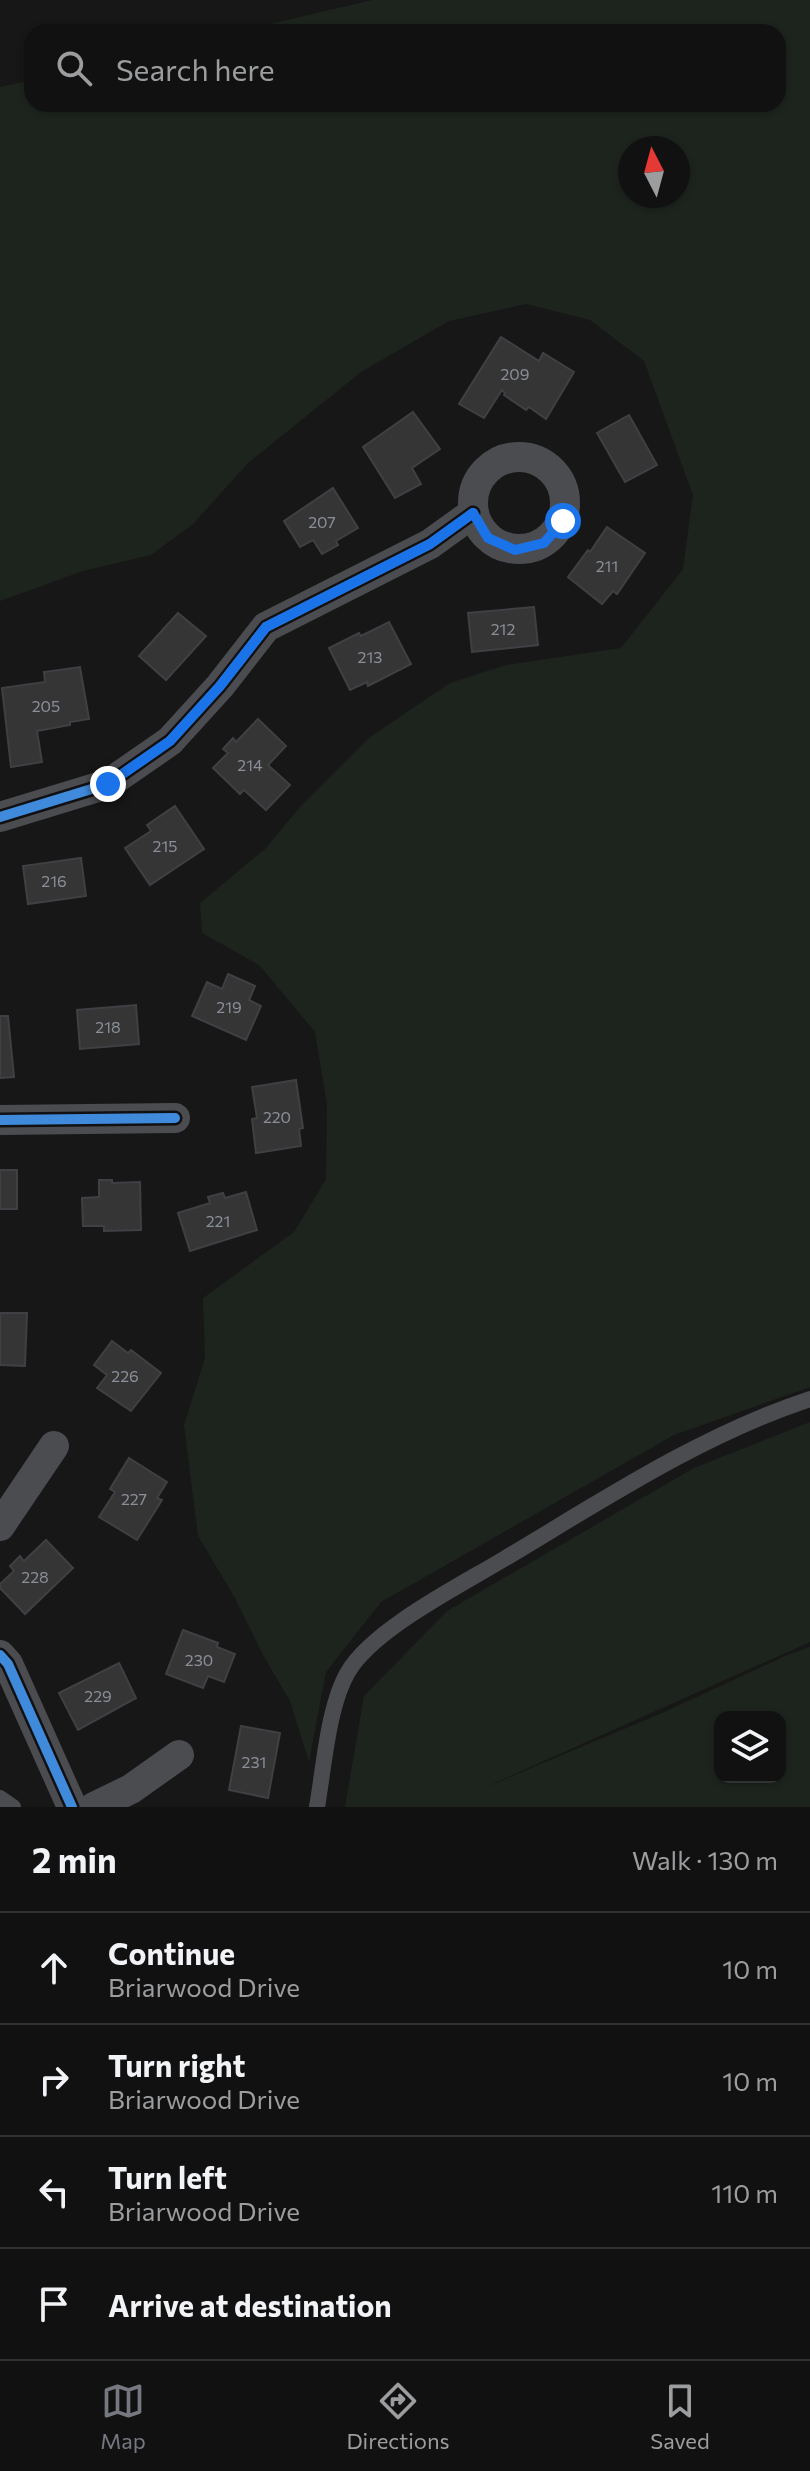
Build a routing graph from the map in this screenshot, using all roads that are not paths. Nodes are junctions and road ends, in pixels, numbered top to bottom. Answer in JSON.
{"nodes":[{"id":1,"x":473,"y":513,"type":"dead end"},
{"id":2,"x":0,"y":817,"type":"edge"},
{"id":3,"x":175,"y":1118,"type":"dead end"},
{"id":4,"x":0,"y":1120,"type":"edge"},
{"id":5,"x":810,"y":1399,"type":"edge"},
{"id":6,"x":54,"y":1446,"type":"dead end"},
{"id":7,"x":0,"y":1526,"type":"edge"},
{"id":8,"x":4,"y":1670,"type":"edge"},
{"id":9,"x":179,"y":1755,"type":"dead end"},
{"id":10,"x":0,"y":1798,"type":"edge"},
{"id":11,"x":13,"y":1807,"type":"edge"},
{"id":12,"x":71,"y":1807,"type":"edge"},
{"id":13,"x":94,"y":1807,"type":"edge"},
{"id":14,"x":317,"y":1807,"type":"edge"}],
"edges":[{"from":1,"to":2,"type":"street"},
{"from":3,"to":4,"type":"street"},
{"from":5,"to":14,"type":"lane"},
{"from":6,"to":7,"type":"street"},
{"from":8,"to":12,"type":"street"},
{"from":9,"to":13,"type":"street"},
{"from":10,"to":11,"type":"lane"}]}
